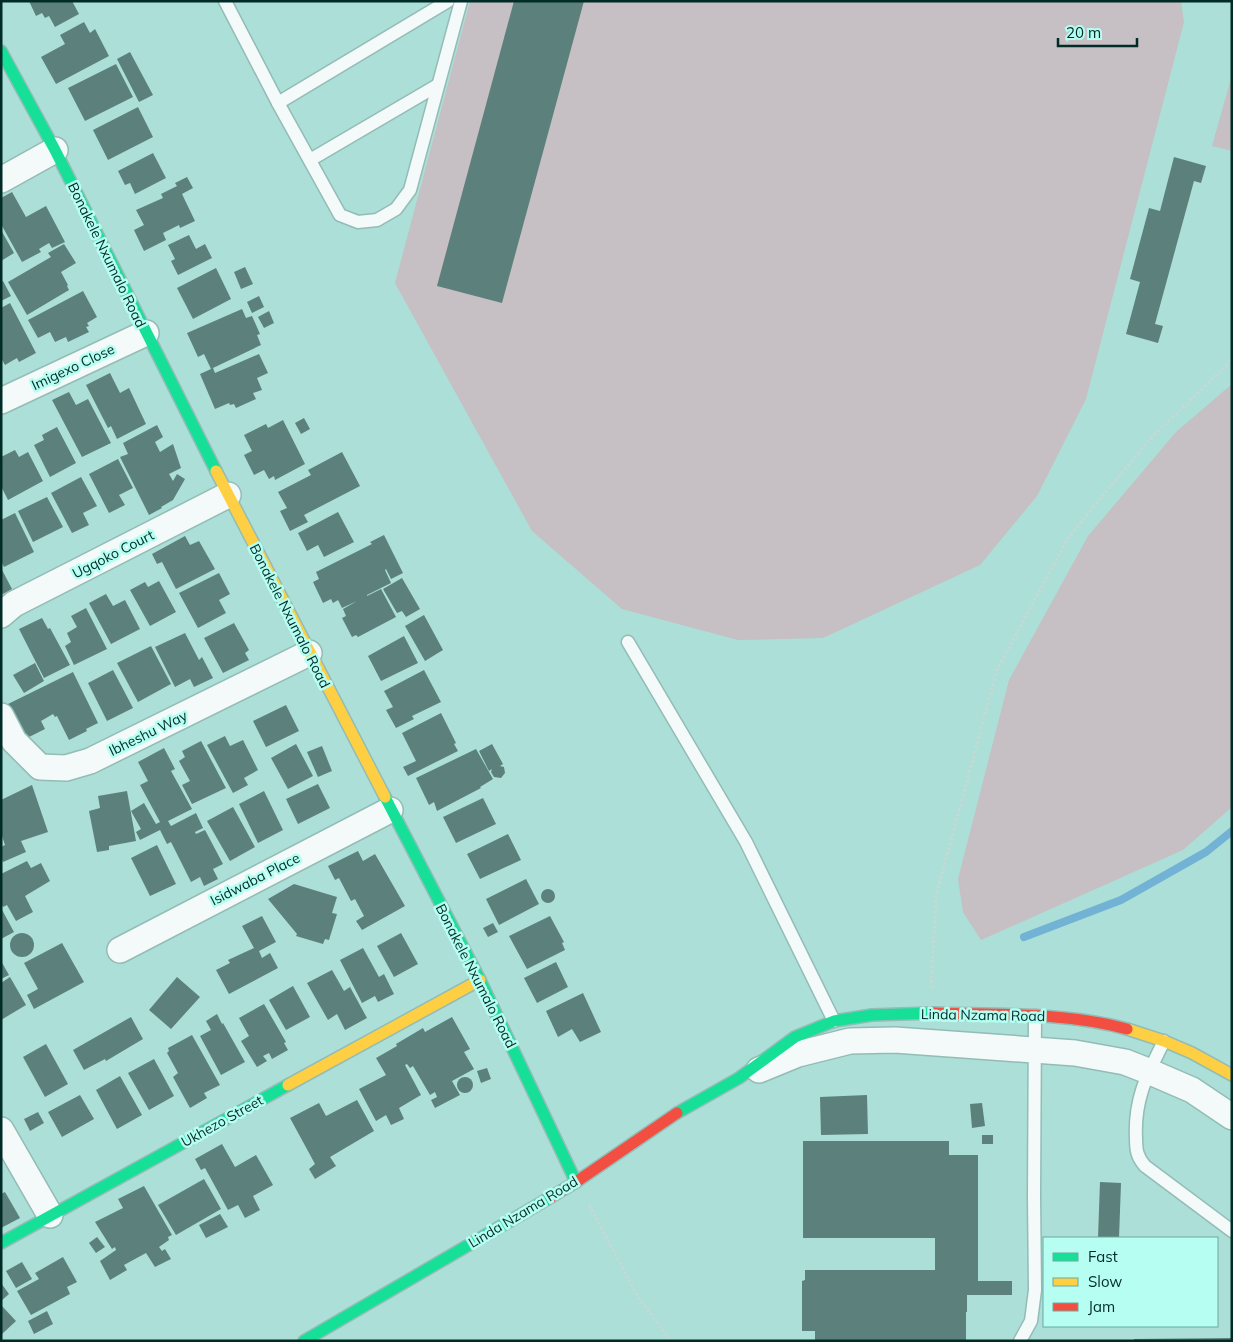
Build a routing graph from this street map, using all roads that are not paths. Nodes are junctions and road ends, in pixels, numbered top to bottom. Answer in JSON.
{"nodes":[{"id":1,"x":225,"y":1,"type":"edge"},
{"id":2,"x":448,"y":1,"type":"edge"},
{"id":3,"x":461,"y":1,"type":"edge"},
{"id":4,"x":1,"y":51,"type":"edge"},
{"id":5,"x":438,"y":85,"type":"junction"},
{"id":6,"x":278,"y":103,"type":"junction"},
{"id":7,"x":56,"y":150,"type":"junction"},
{"id":8,"x":310,"y":160,"type":"junction"},
{"id":9,"x":1,"y":180,"type":"edge"},
{"id":10,"x":146,"y":333,"type":"junction"},
{"id":11,"x":1,"y":401,"type":"edge"},
{"id":12,"x":228,"y":495,"type":"junction"},
{"id":13,"x":1,"y":615,"type":"edge"},
{"id":14,"x":628,"y":642,"type":"dead end"},
{"id":15,"x":309,"y":654,"type":"junction"},
{"id":16,"x":1,"y":716,"type":"edge"},
{"id":17,"x":390,"y":810,"type":"junction"},
{"id":18,"x":120,"y":950,"type":"dead end"},
{"id":19,"x":480,"y":980,"type":"junction"},
{"id":20,"x":1035,"y":1016,"type":"junction"},
{"id":21,"x":834,"y":1021,"type":"junction"},
{"id":22,"x":1164,"y":1041,"type":"junction"},
{"id":23,"x":1035,"y":1050,"type":"junction"},
{"id":24,"x":1148,"y":1072,"type":"junction"},
{"id":25,"x":1232,"y":1075,"type":"edge"},
{"id":26,"x":739,"y":1078,"type":"junction"},
{"id":27,"x":1232,"y":1117,"type":"edge"},
{"id":28,"x":1,"y":1130,"type":"edge"},
{"id":29,"x":576,"y":1182,"type":"junction"},
{"id":30,"x":50,"y":1215,"type":"junction"},
{"id":31,"x":1232,"y":1231,"type":"edge"},
{"id":32,"x":1,"y":1243,"type":"edge"},
{"id":33,"x":304,"y":1341,"type":"edge"},
{"id":34,"x":1020,"y":1341,"type":"edge"}],
"edges":[{"from":1,"to":6,"type":"lane"},
{"from":2,"to":6,"type":"lane"},
{"from":3,"to":5,"type":"lane"},
{"from":4,"to":7,"type":"street","name":"Bonakele Nxumalo Road"},
{"from":5,"to":8,"type":"lane"},
{"from":5,"to":8,"type":"lane"},
{"from":6,"to":8,"type":"lane"},
{"from":7,"to":9,"type":"street"},
{"from":7,"to":10,"type":"street","name":"Bonakele Nxumalo Road"},
{"from":10,"to":11,"type":"street","name":"Imigexo Close"},
{"from":10,"to":12,"type":"street","name":"Bonakele Nxumalo Road"},
{"from":12,"to":13,"type":"street","name":"Ugqoko Court"},
{"from":12,"to":15,"type":"street","name":"Bonakele Nxumalo Road"},
{"from":14,"to":21,"type":"lane"},
{"from":15,"to":16,"type":"street","name":"Ibheshu Way"},
{"from":15,"to":17,"type":"street","name":"Bonakele Nxumalo Road"},
{"from":17,"to":18,"type":"street","name":"Isidwaba Place"},
{"from":17,"to":19,"type":"street","name":"Bonakele Nxumalo Road"},
{"from":19,"to":29,"type":"street","name":"Bonakele Nxumalo Road"},
{"from":19,"to":30,"type":"street","name":"Ukhezo Street"},
{"from":20,"to":21,"type":"street","name":"Linda Nzama Road"},
{"from":20,"to":22,"type":"street","name":"Linda Nzama Road"},
{"from":20,"to":23,"type":"lane"},
{"from":21,"to":26,"type":"street","name":"Linda Nzama Road"},
{"from":22,"to":24,"type":"lane"},
{"from":22,"to":25,"type":"street","name":"Linda Nzama Road"},
{"from":23,"to":24,"type":"street","name":"Linda Nzama Road"},
{"from":23,"to":26,"type":"street","name":"Linda Nzama Road"},
{"from":23,"to":34,"type":"lane"},
{"from":24,"to":27,"type":"street","name":"Linda Nzama Road"},
{"from":24,"to":31,"type":"lane"},
{"from":26,"to":29,"type":"street","name":"Linda Nzama Road"},
{"from":28,"to":30,"type":"street"},
{"from":29,"to":33,"type":"street","name":"Linda Nzama Road"},
{"from":30,"to":32,"type":"street","name":"Ukhezo Street"}]}
